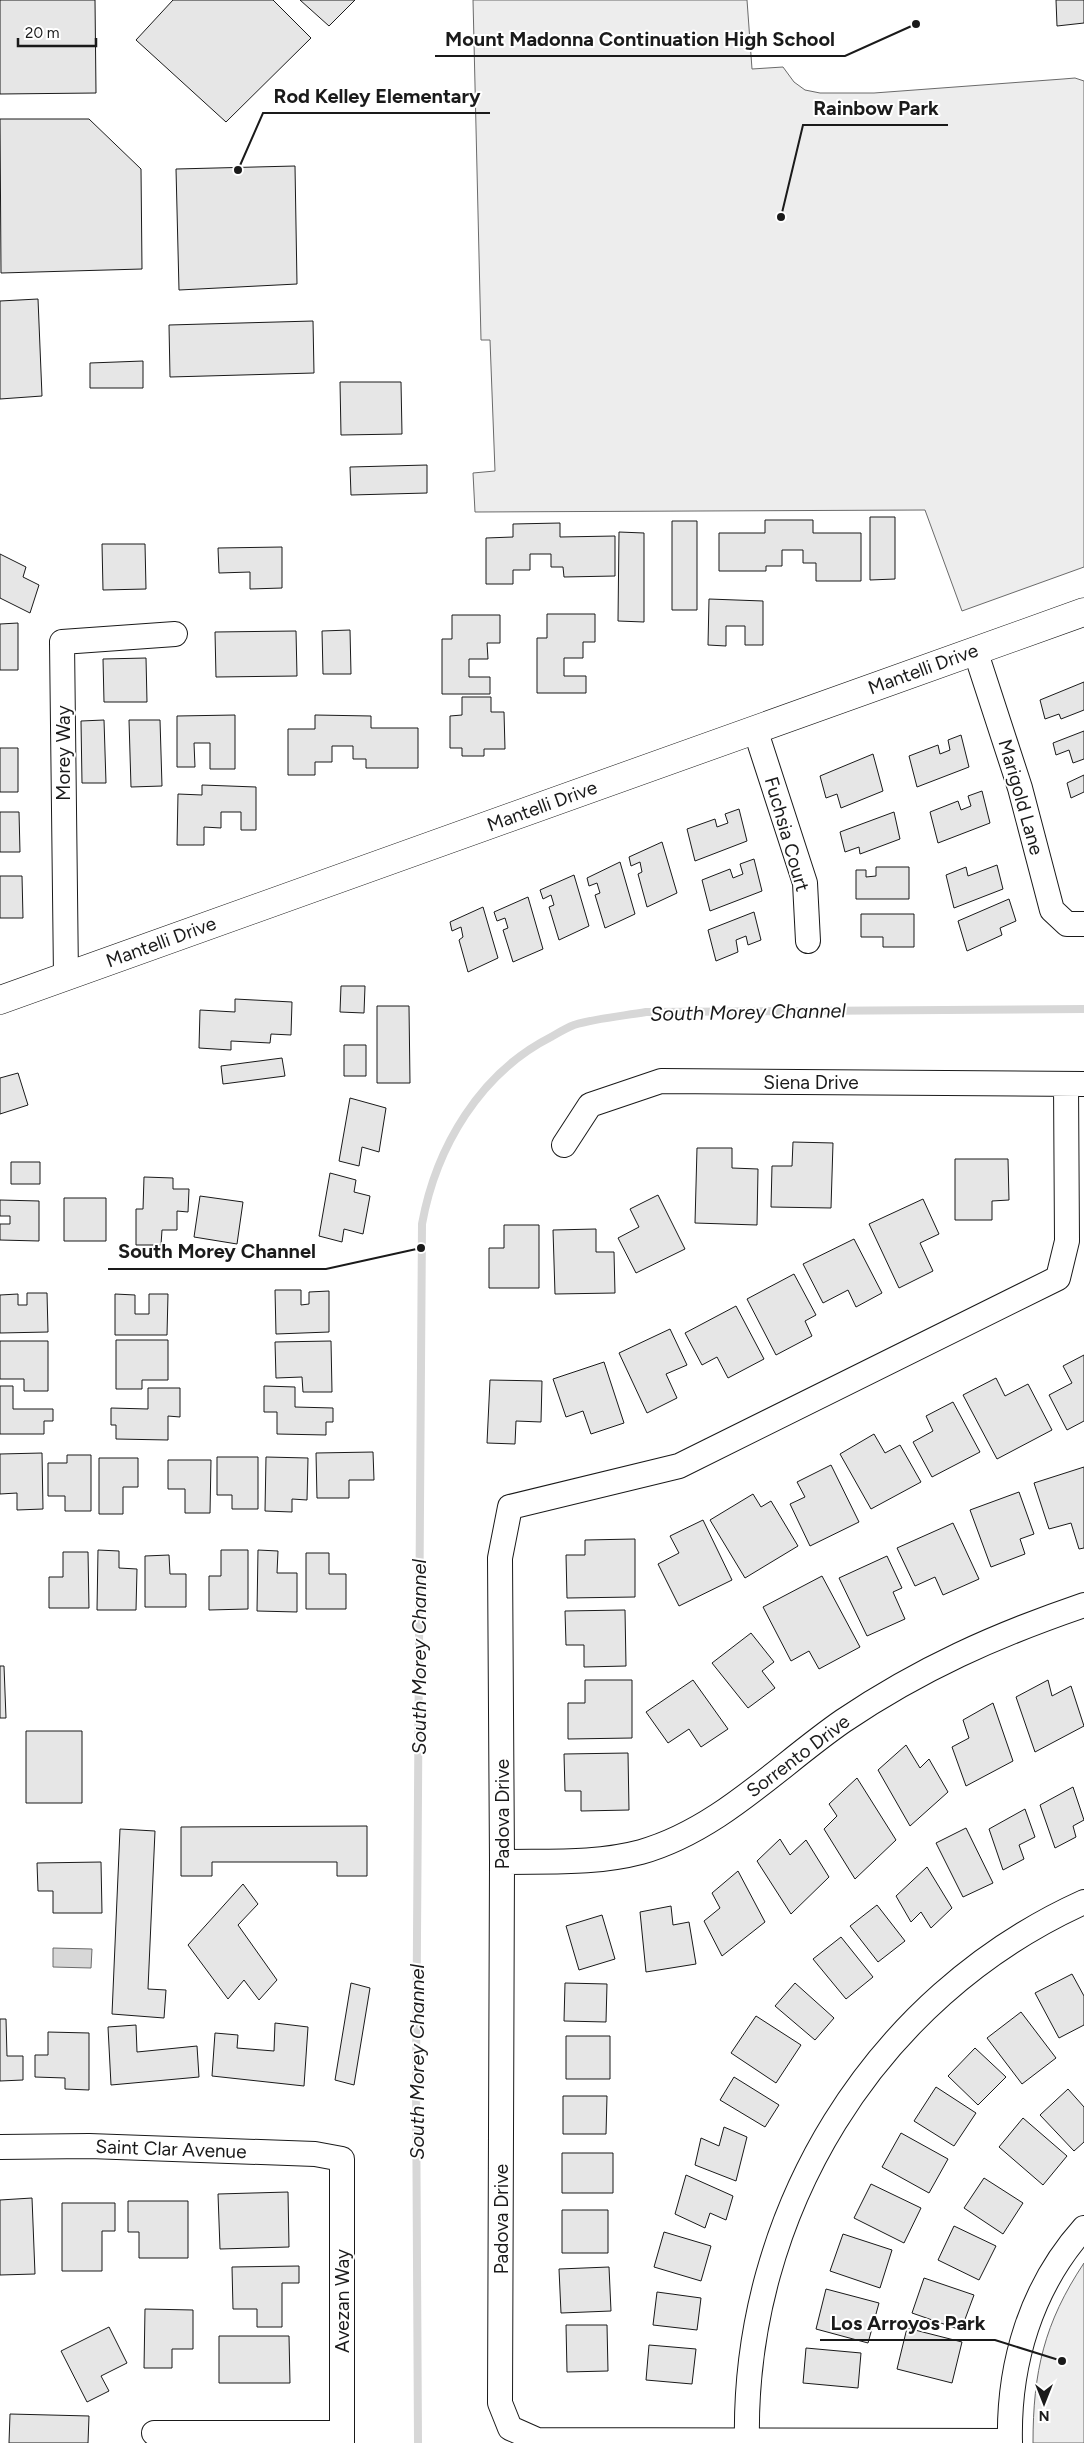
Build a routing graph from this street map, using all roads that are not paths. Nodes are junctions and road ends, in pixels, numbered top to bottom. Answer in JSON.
{"nodes":[{"id":1,"x":1084,"y":612,"type":"edge"},
{"id":2,"x":175,"y":634,"type":"dead end"},
{"id":3,"x":975,"y":650,"type":"junction"},
{"id":4,"x":755,"y":729,"type":"junction"},
{"id":5,"x":1084,"y":924,"type":"edge"},
{"id":6,"x":808,"y":941,"type":"dead end"},
{"id":7,"x":66,"y":977,"type":"junction"},
{"id":8,"x":0,"y":1000,"type":"edge"},
{"id":9,"x":1075,"y":1084,"type":"edge"},
{"id":10,"x":564,"y":1145,"type":"dead end"},
{"id":11,"x":1084,"y":1606,"type":"edge"},
{"id":12,"x":502,"y":1862,"type":"junction"},
{"id":13,"x":1084,"y":1902,"type":"edge"},
{"id":14,"x":0,"y":2147,"type":"edge"},
{"id":15,"x":342,"y":2159,"type":"joint"},
{"id":16,"x":1084,"y":2228,"type":"edge"},
{"id":17,"x":154,"y":2433,"type":"dead end"},
{"id":18,"x":342,"y":2438,"type":"edge"},
{"id":19,"x":747,"y":2442,"type":"edge"},
{"id":20,"x":1010,"y":2442,"type":"edge"}],
"edges":[{"from":1,"to":3,"type":"street","name":"Mantelli Drive"},
{"from":2,"to":7,"type":"street","name":"Morey Way"},
{"from":3,"to":4,"type":"street","name":"Mantelli Drive"},
{"from":3,"to":5,"type":"street","name":"Marigold Lane"},
{"from":4,"to":6,"type":"street","name":"Fuchsia Court"},
{"from":4,"to":7,"type":"street","name":"Mantelli Drive"},
{"from":7,"to":8,"type":"street","name":"Mantelli Drive"},
{"from":9,"to":10,"type":"street","name":"Siena Drive"},
{"from":9,"to":12,"type":"street","name":"Padova Drive"},
{"from":11,"to":12,"type":"street","name":"Sorrento Drive"},
{"from":12,"to":19,"type":"street","name":"Padova Drive"},
{"from":13,"to":19,"type":"street"},
{"from":14,"to":15,"type":"street","name":"Saint Clar Avenue"},
{"from":15,"to":18,"type":"street","name":"Avezan Way"},
{"from":16,"to":20,"type":"street"},
{"from":17,"to":18,"type":"street"},
{"from":19,"to":20,"type":"street","name":"Padova Drive"}]}
